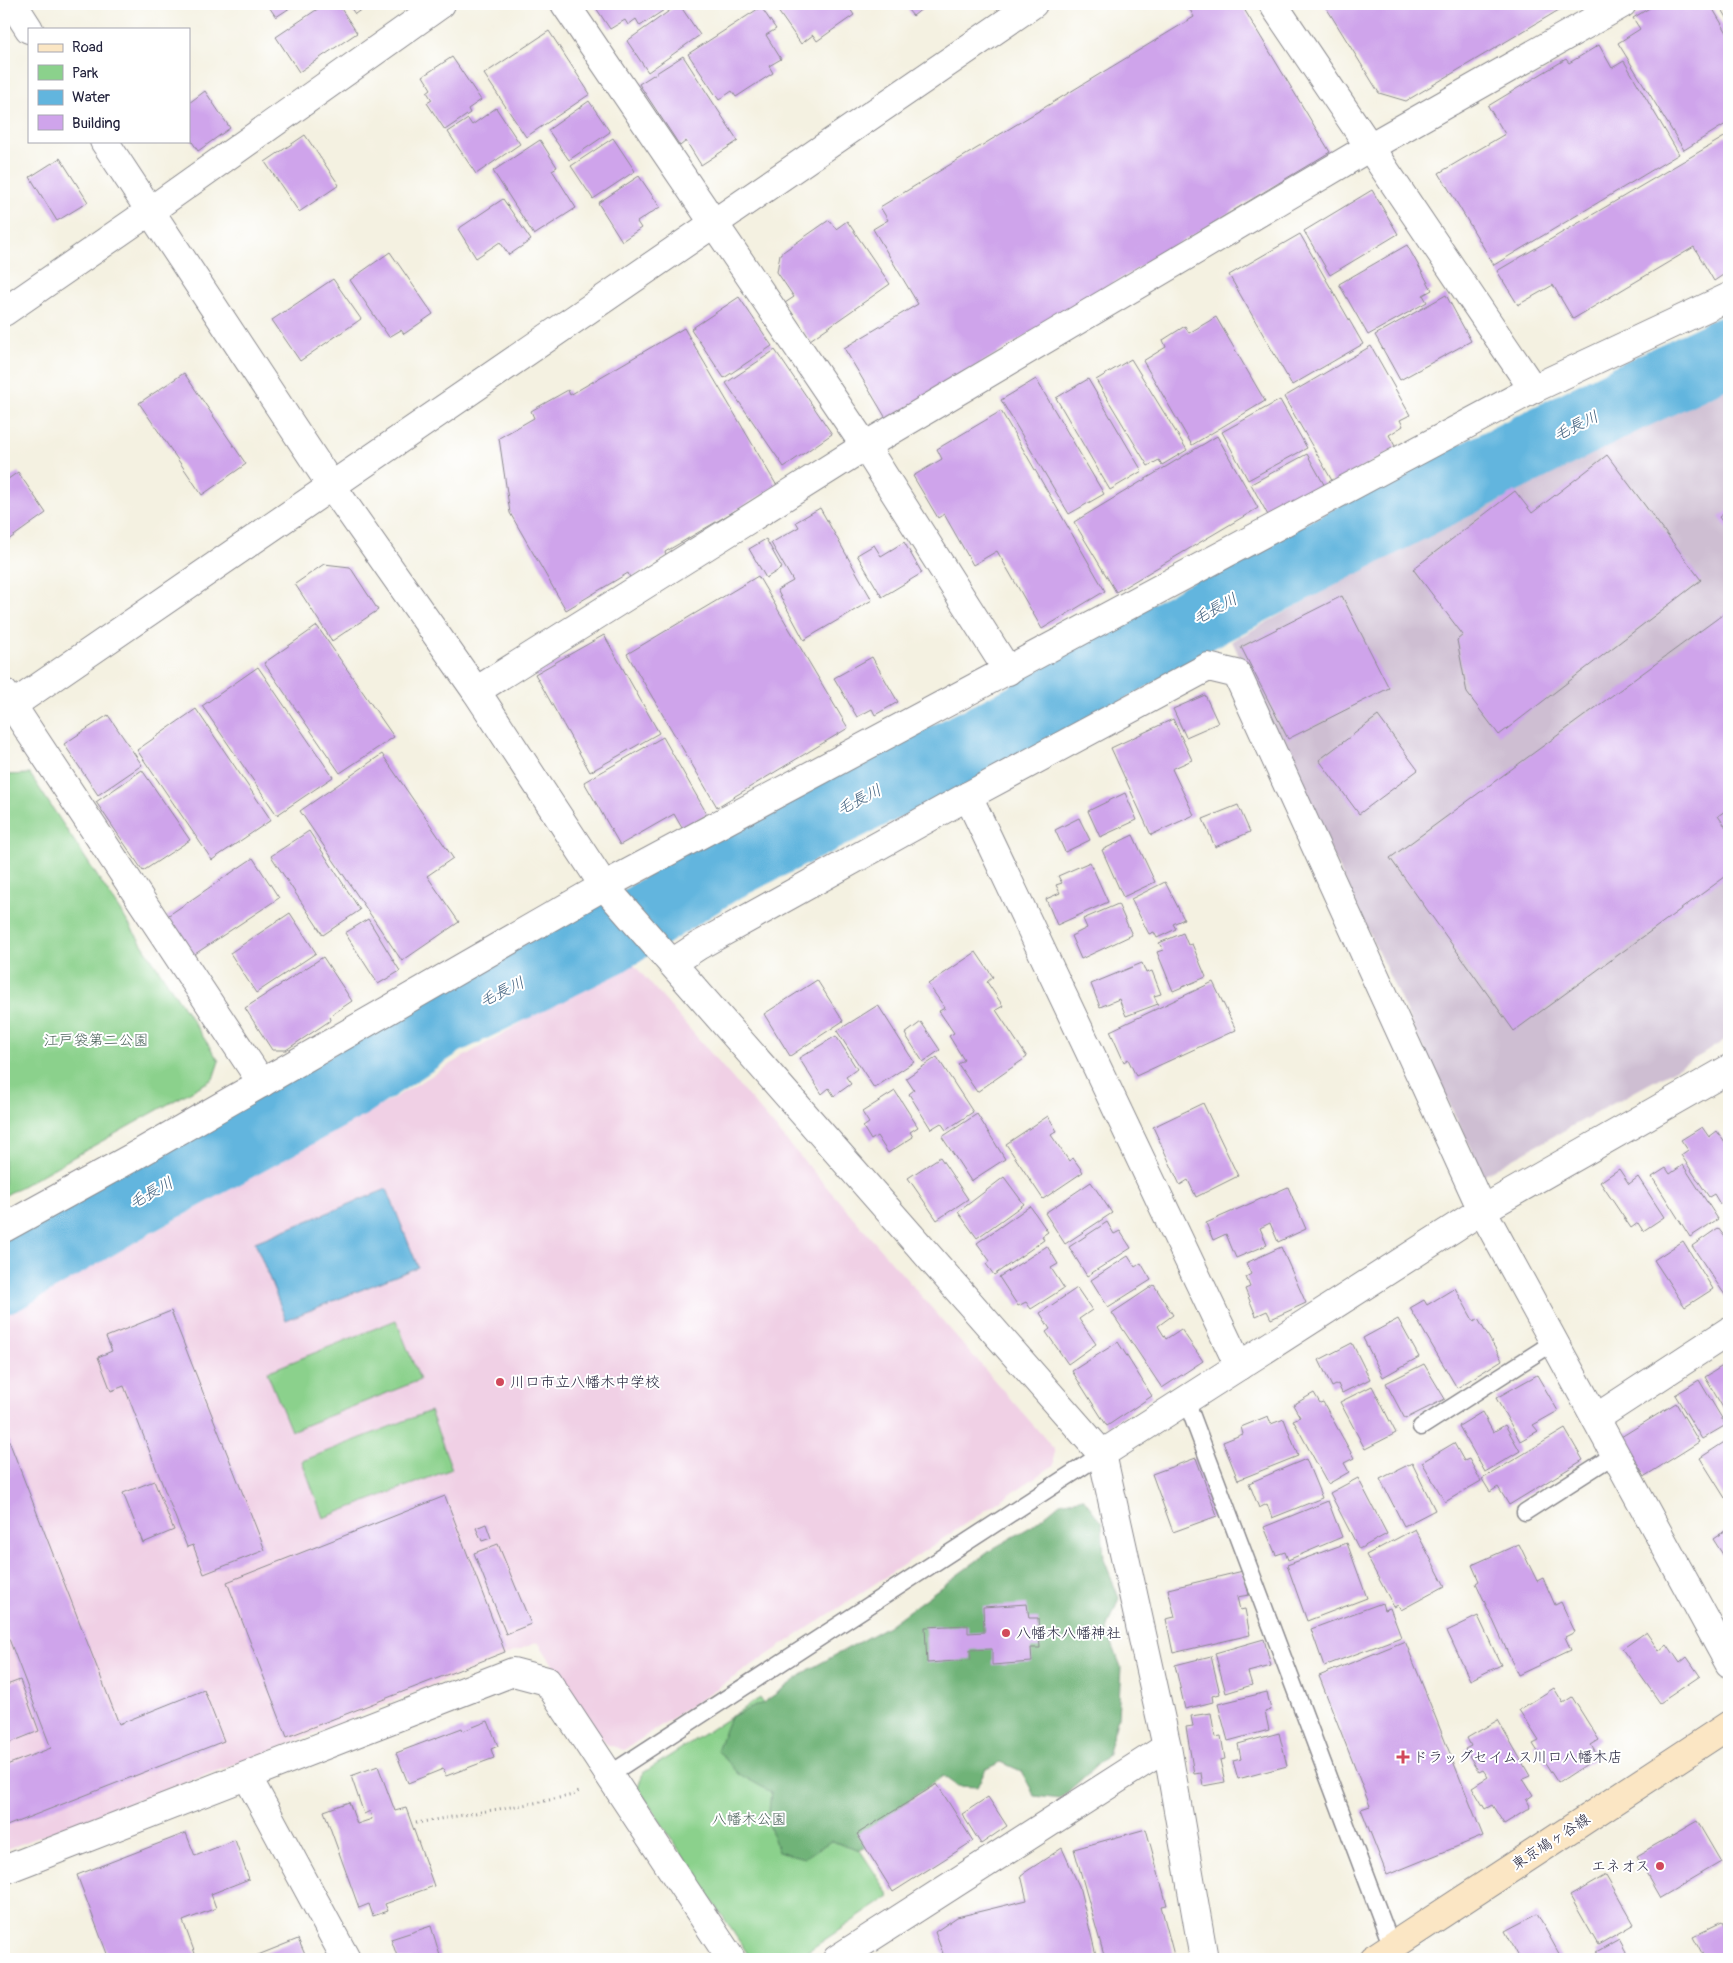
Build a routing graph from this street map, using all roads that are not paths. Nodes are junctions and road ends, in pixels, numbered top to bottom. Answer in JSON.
{"nodes":[{"id":1,"x":13,"y":4,"type":"edge"},
{"id":2,"x":441,"y":4,"type":"edge"},
{"id":3,"x":565,"y":4,"type":"edge"},
{"id":4,"x":1033,"y":4,"type":"edge"},
{"id":5,"x":1273,"y":4,"type":"edge"},
{"id":6,"x":1622,"y":4,"type":"edge"},
{"id":7,"x":29,"y":28,"type":"edge"},
{"id":8,"x":105,"y":142,"type":"edge"},
{"id":9,"x":1368,"y":148,"type":"junction"},
{"id":10,"x":150,"y":211,"type":"junction"},
{"id":11,"x":713,"y":223,"type":"junction"},
{"id":12,"x":1729,"y":297,"type":"edge"},
{"id":13,"x":4,"y":312,"type":"edge"},
{"id":14,"x":1534,"y":389,"type":"junction"},
{"id":15,"x":865,"y":446,"type":"junction"},
{"id":16,"x":331,"y":485,"type":"junction"},
{"id":17,"x":1008,"y":670,"type":"junction"},
{"id":18,"x":476,"y":691,"type":"junction"},
{"id":19,"x":6,"y":703,"type":"edge"},
{"id":20,"x":968,"y":796,"type":"junction"},
{"id":21,"x":604,"y":886,"type":"junction"},
{"id":22,"x":672,"y":963,"type":"junction"},
{"id":23,"x":1729,"y":1069,"type":"edge"},
{"id":24,"x":262,"y":1083,"type":"junction"},
{"id":25,"x":1482,"y":1210,"type":"junction"},
{"id":26,"x":4,"y":1228,"type":"edge"},
{"id":27,"x":1729,"y":1331,"type":"edge"},
{"id":28,"x":1554,"y":1342,"type":"junction"},
{"id":29,"x":1240,"y":1366,"type":"junction"},
{"id":30,"x":1186,"y":1400,"type":"junction"},
{"id":31,"x":1596,"y":1418,"type":"junction"},
{"id":32,"x":1421,"y":1427,"type":"dead end"},
{"id":33,"x":1102,"y":1454,"type":"junction"},
{"id":34,"x":1614,"y":1455,"type":"junction"},
{"id":35,"x":1525,"y":1512,"type":"dead end"},
{"id":36,"x":1729,"y":1663,"type":"edge"},
{"id":37,"x":1727,"y":1732,"type":"edge"},
{"id":38,"x":1167,"y":1747,"type":"junction"},
{"id":39,"x":610,"y":1774,"type":"junction"},
{"id":40,"x":247,"y":1776,"type":"junction"},
{"id":41,"x":4,"y":1870,"type":"edge"},
{"id":42,"x":1382,"y":1953,"type":"edge"},
{"id":43,"x":346,"y":1959,"type":"edge"},
{"id":44,"x":731,"y":1959,"type":"edge"},
{"id":45,"x":837,"y":1959,"type":"edge"},
{"id":46,"x":1204,"y":1959,"type":"edge"}],
"edges":[{"from":1,"to":7,"type":"street"},
{"from":2,"to":10,"type":"street"},
{"from":3,"to":11,"type":"street"},
{"from":4,"to":11,"type":"street"},
{"from":5,"to":9,"type":"street"},
{"from":6,"to":9,"type":"street"},
{"from":8,"to":10,"type":"street"},
{"from":9,"to":14,"type":"street"},
{"from":9,"to":15,"type":"street"},
{"from":10,"to":13,"type":"street"},
{"from":10,"to":16,"type":"street"},
{"from":11,"to":15,"type":"street"},
{"from":11,"to":16,"type":"street"},
{"from":12,"to":14,"type":"street"},
{"from":14,"to":17,"type":"street"},
{"from":15,"to":17,"type":"street"},
{"from":15,"to":18,"type":"street"},
{"from":16,"to":18,"type":"street"},
{"from":16,"to":19,"type":"street"},
{"from":17,"to":21,"type":"street"},
{"from":18,"to":21,"type":"street"},
{"from":19,"to":24,"type":"street"},
{"from":20,"to":22,"type":"street"},
{"from":20,"to":25,"type":"street"},
{"from":20,"to":29,"type":"street"},
{"from":21,"to":22,"type":"street"},
{"from":21,"to":24,"type":"street"},
{"from":22,"to":33,"type":"street"},
{"from":23,"to":25,"type":"street"},
{"from":24,"to":26,"type":"street"},
{"from":25,"to":28,"type":"street"},
{"from":25,"to":29,"type":"street"},
{"from":27,"to":31,"type":"street"},
{"from":28,"to":31,"type":"street"},
{"from":28,"to":32,"type":"lane"},
{"from":29,"to":30,"type":"street"},
{"from":30,"to":33,"type":"street"},
{"from":30,"to":42,"type":"lane"},
{"from":31,"to":34,"type":"street"},
{"from":33,"to":38,"type":"street"},
{"from":33,"to":39,"type":"lane"},
{"from":34,"to":35,"type":"lane"},
{"from":34,"to":36,"type":"street"},
{"from":37,"to":42,"type":"main road","name":"東京鳩ヶ谷線"},
{"from":38,"to":45,"type":"street"},
{"from":38,"to":46,"type":"street"},
{"from":39,"to":40,"type":"street"},
{"from":39,"to":44,"type":"street"},
{"from":40,"to":41,"type":"street"},
{"from":40,"to":43,"type":"street"}]}
